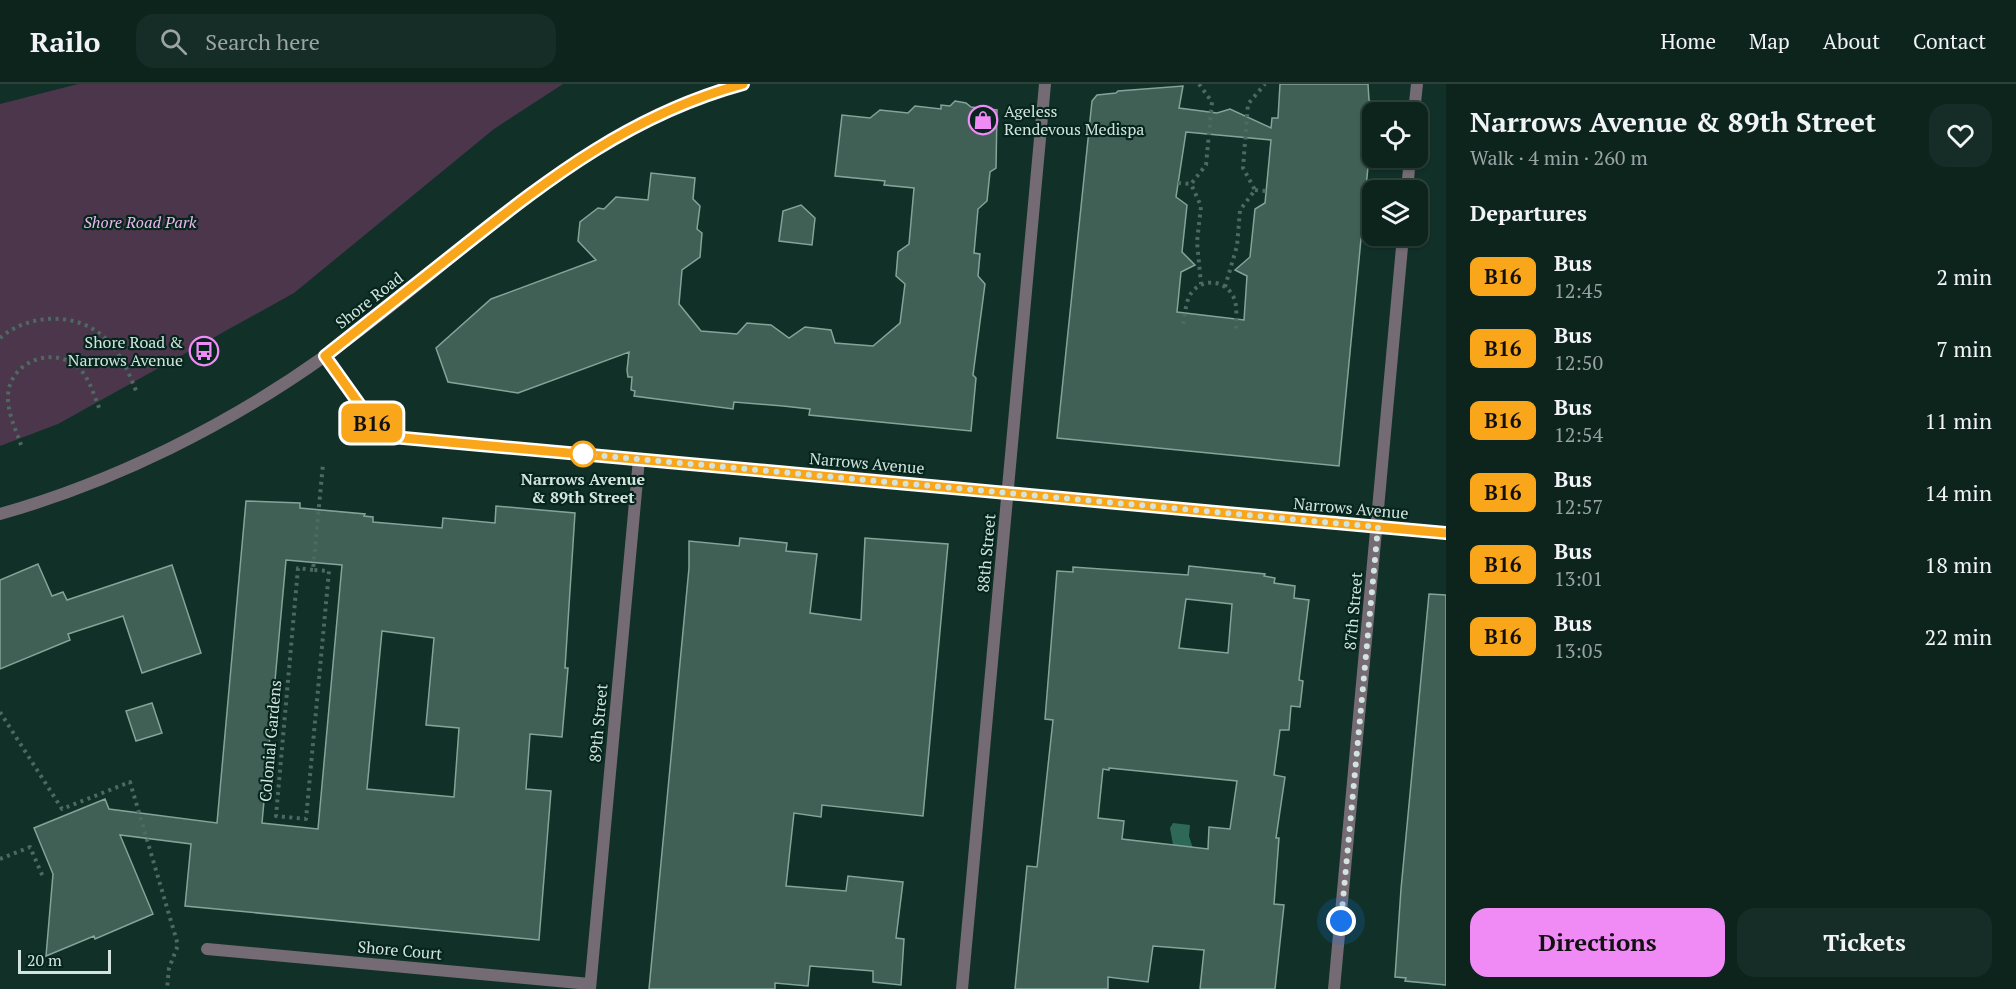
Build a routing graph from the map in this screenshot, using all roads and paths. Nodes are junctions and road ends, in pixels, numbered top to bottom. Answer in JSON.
{"nodes":[{"id":1,"x":743,"y":84,"type":"edge"},
{"id":2,"x":1045,"y":84,"type":"edge"},
{"id":3,"x":1199,"y":84,"type":"edge"},
{"id":4,"x":1265,"y":84,"type":"edge"},
{"id":5,"x":1417,"y":84,"type":"edge"},
{"id":6,"x":1415,"y":102,"type":"edge"},
{"id":7,"x":1178,"y":183,"type":"dead end"},
{"id":8,"x":1191,"y":184,"type":"junction"},
{"id":9,"x":1254,"y":190,"type":"junction"},
{"id":10,"x":1266,"y":191,"type":"dead end"},
{"id":11,"x":1402,"y":246,"type":"edge"},
{"id":12,"x":1201,"y":284,"type":"junction"},
{"id":13,"x":1225,"y":286,"type":"junction"},
{"id":14,"x":1183,"y":324,"type":"dead end"},
{"id":15,"x":1236,"y":329,"type":"dead end"},
{"id":16,"x":0,"y":338,"type":"edge"},
{"id":17,"x":325,"y":356,"type":"junction"},
{"id":18,"x":137,"y":393,"type":"dead end"},
{"id":19,"x":100,"y":410,"type":"dead end"},
{"id":20,"x":21,"y":445,"type":"dead end"},
{"id":21,"x":639,"y":459,"type":"junction"},
{"id":22,"x":323,"y":464,"type":"dead end"},
{"id":23,"x":1008,"y":492,"type":"junction"},
{"id":24,"x":0,"y":514,"type":"edge"},
{"id":25,"x":1378,"y":527,"type":"junction"},
{"id":26,"x":1446,"y":533,"type":"edge"},
{"id":27,"x":313,"y":570,"type":"junction"},
{"id":28,"x":0,"y":712,"type":"edge"},
{"id":29,"x":0,"y":859,"type":"edge"},
{"id":30,"x":43,"y":877,"type":"dead end"},
{"id":31,"x":207,"y":949,"type":"dead end"},
{"id":32,"x":590,"y":987,"type":"edge"},
{"id":33,"x":167,"y":989,"type":"edge"},
{"id":34,"x":962,"y":989,"type":"edge"},
{"id":35,"x":1334,"y":989,"type":"edge"}],
"edges":[{"from":1,"to":17,"type":"street","name":"Shore Road"},
{"from":2,"to":23,"type":"street","name":"88th Street"},
{"from":3,"to":8,"type":"path"},
{"from":4,"to":9,"type":"path"},
{"from":5,"to":6,"type":"street"},
{"from":7,"to":8,"type":"path"},
{"from":8,"to":12,"type":"path"},
{"from":9,"to":10,"type":"path"},
{"from":9,"to":13,"type":"path"},
{"from":11,"to":25,"type":"street","name":"87th Street"},
{"from":12,"to":13,"type":"path"},
{"from":12,"to":14,"type":"path"},
{"from":13,"to":15,"type":"path"},
{"from":16,"to":18,"type":"path"},
{"from":17,"to":21,"type":"street","name":"Narrows Avenue"},
{"from":17,"to":24,"type":"street","name":"Shore Road"},
{"from":19,"to":20,"type":"path"},
{"from":21,"to":23,"type":"street","name":"Narrows Avenue"},
{"from":21,"to":32,"type":"street","name":"89th Street"},
{"from":22,"to":27,"type":"path"},
{"from":23,"to":25,"type":"street","name":"Narrows Avenue"},
{"from":23,"to":34,"type":"street","name":"88th Street"},
{"from":25,"to":26,"type":"street","name":"Narrows Avenue"},
{"from":25,"to":35,"type":"street","name":"87th Street"},
{"from":27,"to":27,"type":"path","name":"Colonial Gardens"},
{"from":28,"to":33,"type":"path"},
{"from":29,"to":30,"type":"path"},
{"from":31,"to":32,"type":"street","name":"Shore Court"}]}
